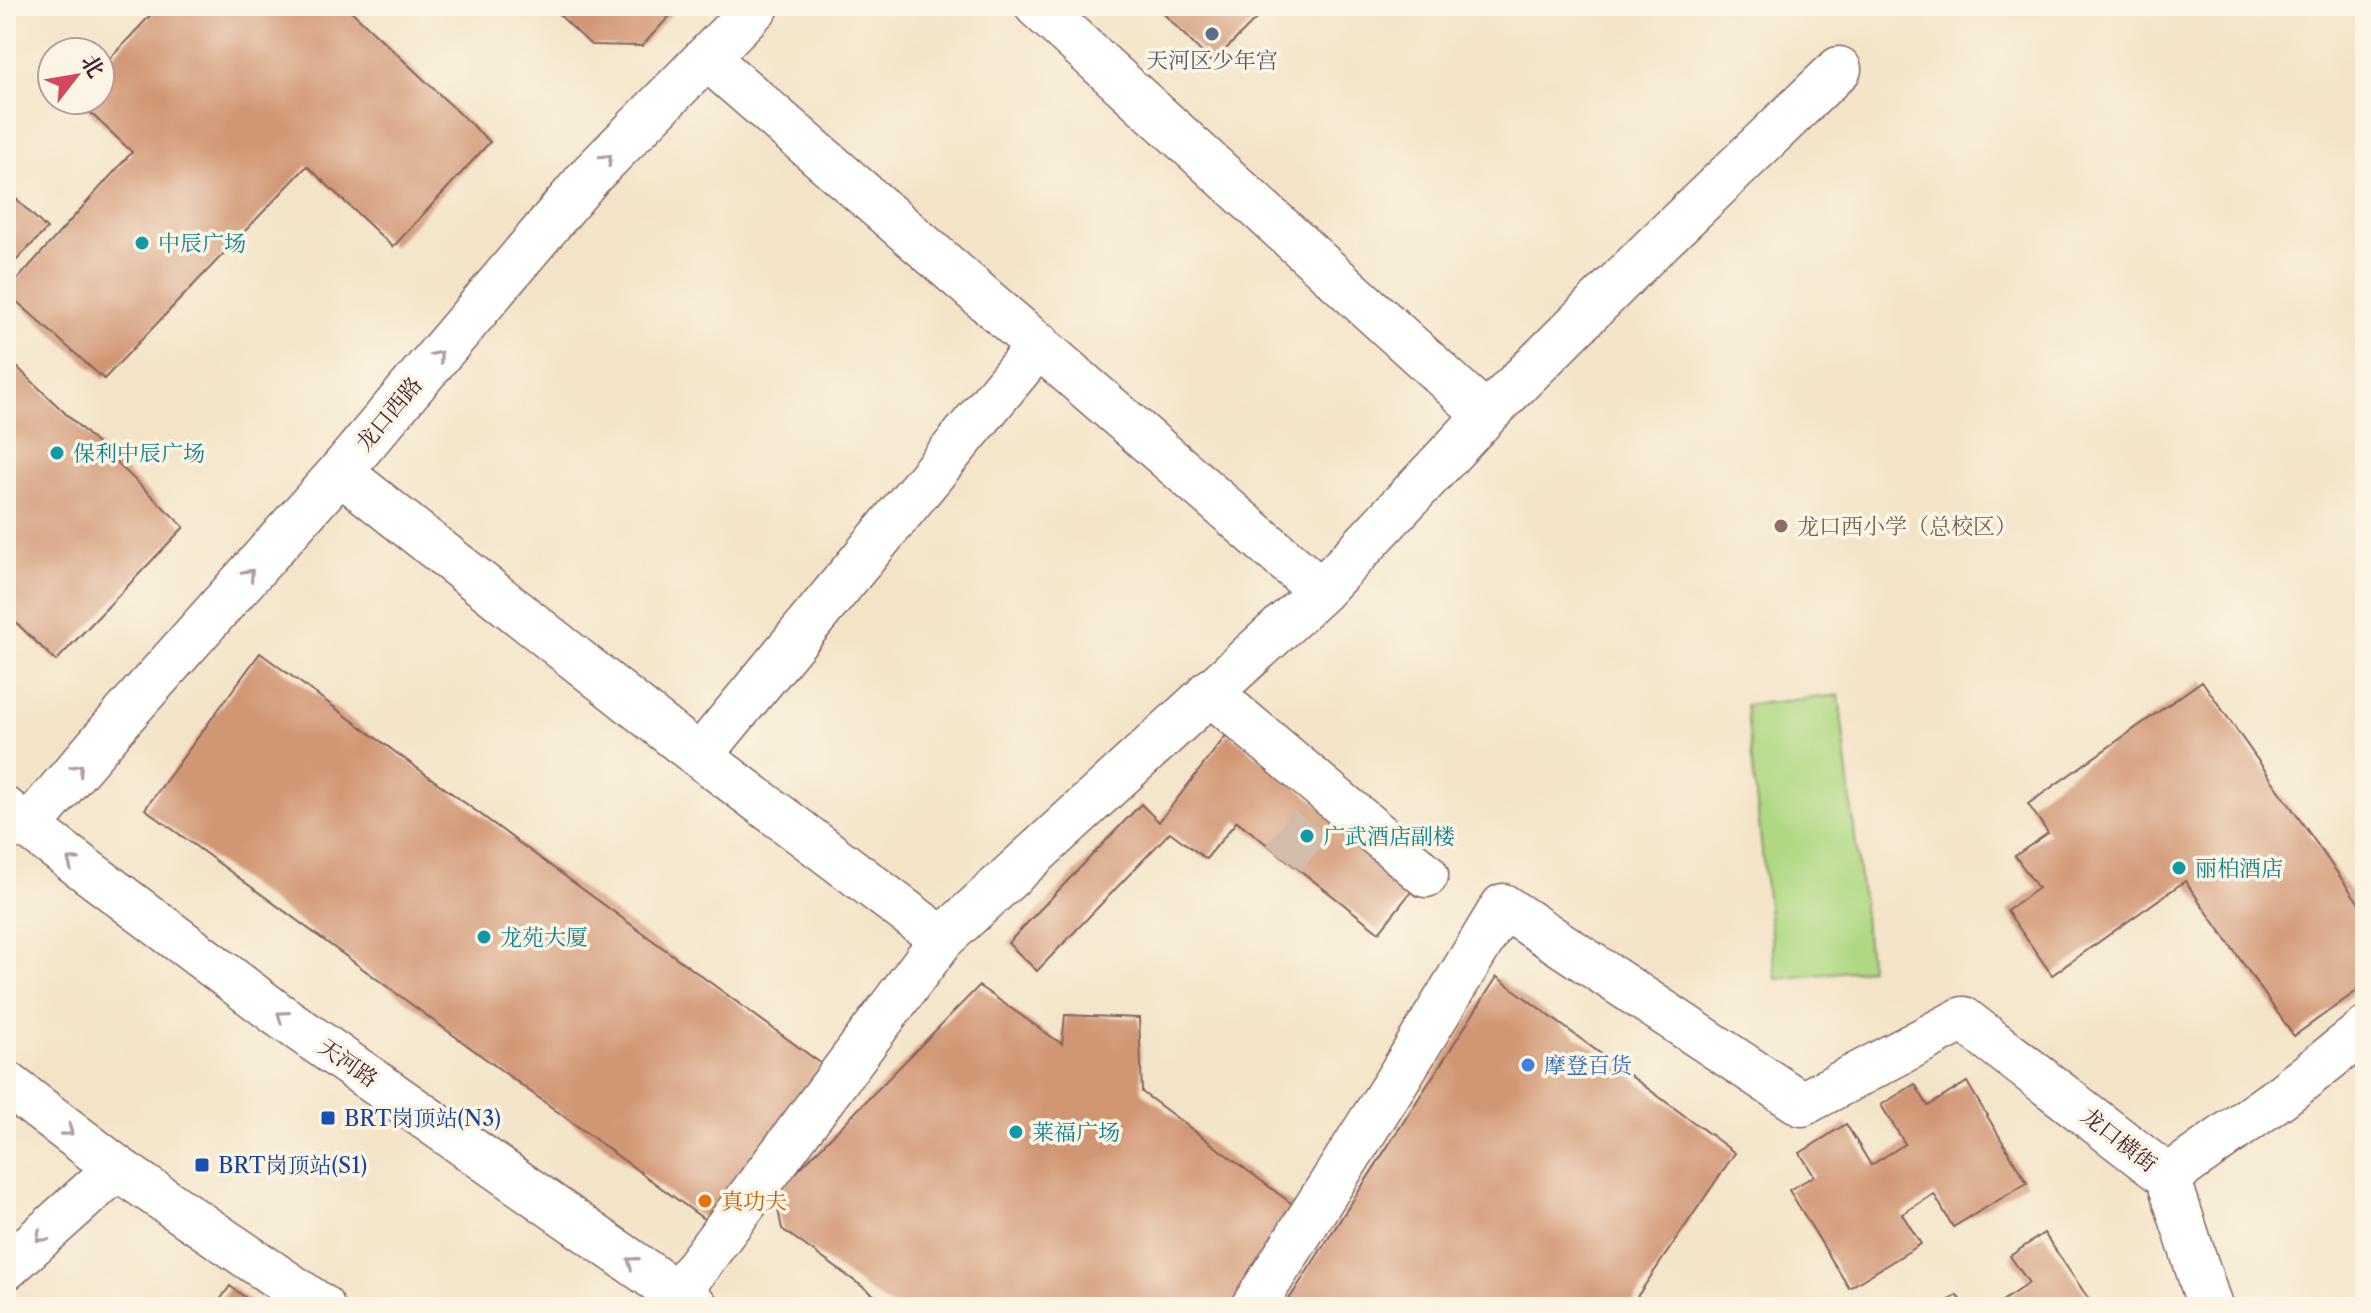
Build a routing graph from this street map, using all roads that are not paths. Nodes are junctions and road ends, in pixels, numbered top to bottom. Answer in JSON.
{"nodes":[{"id":1,"x":757,"y":6,"type":"edge"},
{"id":2,"x":1037,"y":6,"type":"edge"},
{"id":3,"x":707,"y":58,"type":"junction"},
{"id":4,"x":1839,"y":69,"type":"dead end"},
{"id":5,"x":1039,"y":345,"type":"junction"},
{"id":6,"x":1486,"y":415,"type":"junction"},
{"id":7,"x":340,"y":472,"type":"junction"},
{"id":8,"x":1321,"y":591,"type":"junction"},
{"id":9,"x":1209,"y":692,"type":"junction"},
{"id":10,"x":700,"y":756,"type":"junction"},
{"id":11,"x":16,"y":819,"type":"edge"},
{"id":12,"x":1426,"y":875,"type":"dead end"},
{"id":13,"x":942,"y":939,"type":"junction"},
{"id":14,"x":2365,"y":1030,"type":"edge"},
{"id":15,"x":6,"y":1083,"type":"edge"},
{"id":16,"x":117,"y":1168,"type":"junction"},
{"id":17,"x":2168,"y":1177,"type":"junction"},
{"id":18,"x":6,"y":1268,"type":"edge"},
{"id":19,"x":686,"y":1300,"type":"edge"},
{"id":20,"x":322,"y":1307,"type":"edge"},
{"id":21,"x":1253,"y":1307,"type":"edge"},
{"id":22,"x":2210,"y":1307,"type":"edge"}],
"edges":[{"from":1,"to":3,"type":"main road","name":"龙口西路"},
{"from":2,"to":6,"type":"main road"},
{"from":3,"to":5,"type":"main road"},
{"from":7,"to":3,"type":"main road","name":"龙口西路","one_way":true},
{"from":4,"to":6,"type":"main road"},
{"from":5,"to":8,"type":"main road"},
{"from":5,"to":10,"type":"main road"},
{"from":6,"to":8,"type":"main road"},
{"from":7,"to":10,"type":"main road"},
{"from":11,"to":7,"type":"main road","name":"龙口西路","one_way":true},
{"from":8,"to":9,"type":"main road"},
{"from":9,"to":12,"type":"main road"},
{"from":9,"to":13,"type":"main road"},
{"from":10,"to":13,"type":"main road"},
{"from":19,"to":11,"type":"main road","name":"天河路","one_way":true},
{"from":13,"to":19,"type":"main road"},
{"from":14,"to":17,"type":"main road"},
{"from":15,"to":16,"type":"main road","one_way":true},
{"from":16,"to":18,"type":"main road","one_way":true},
{"from":16,"to":20,"type":"main road"},
{"from":17,"to":21,"type":"main road","name":"龙口横街"},
{"from":17,"to":22,"type":"main road","name":"龙口横街"}]}
